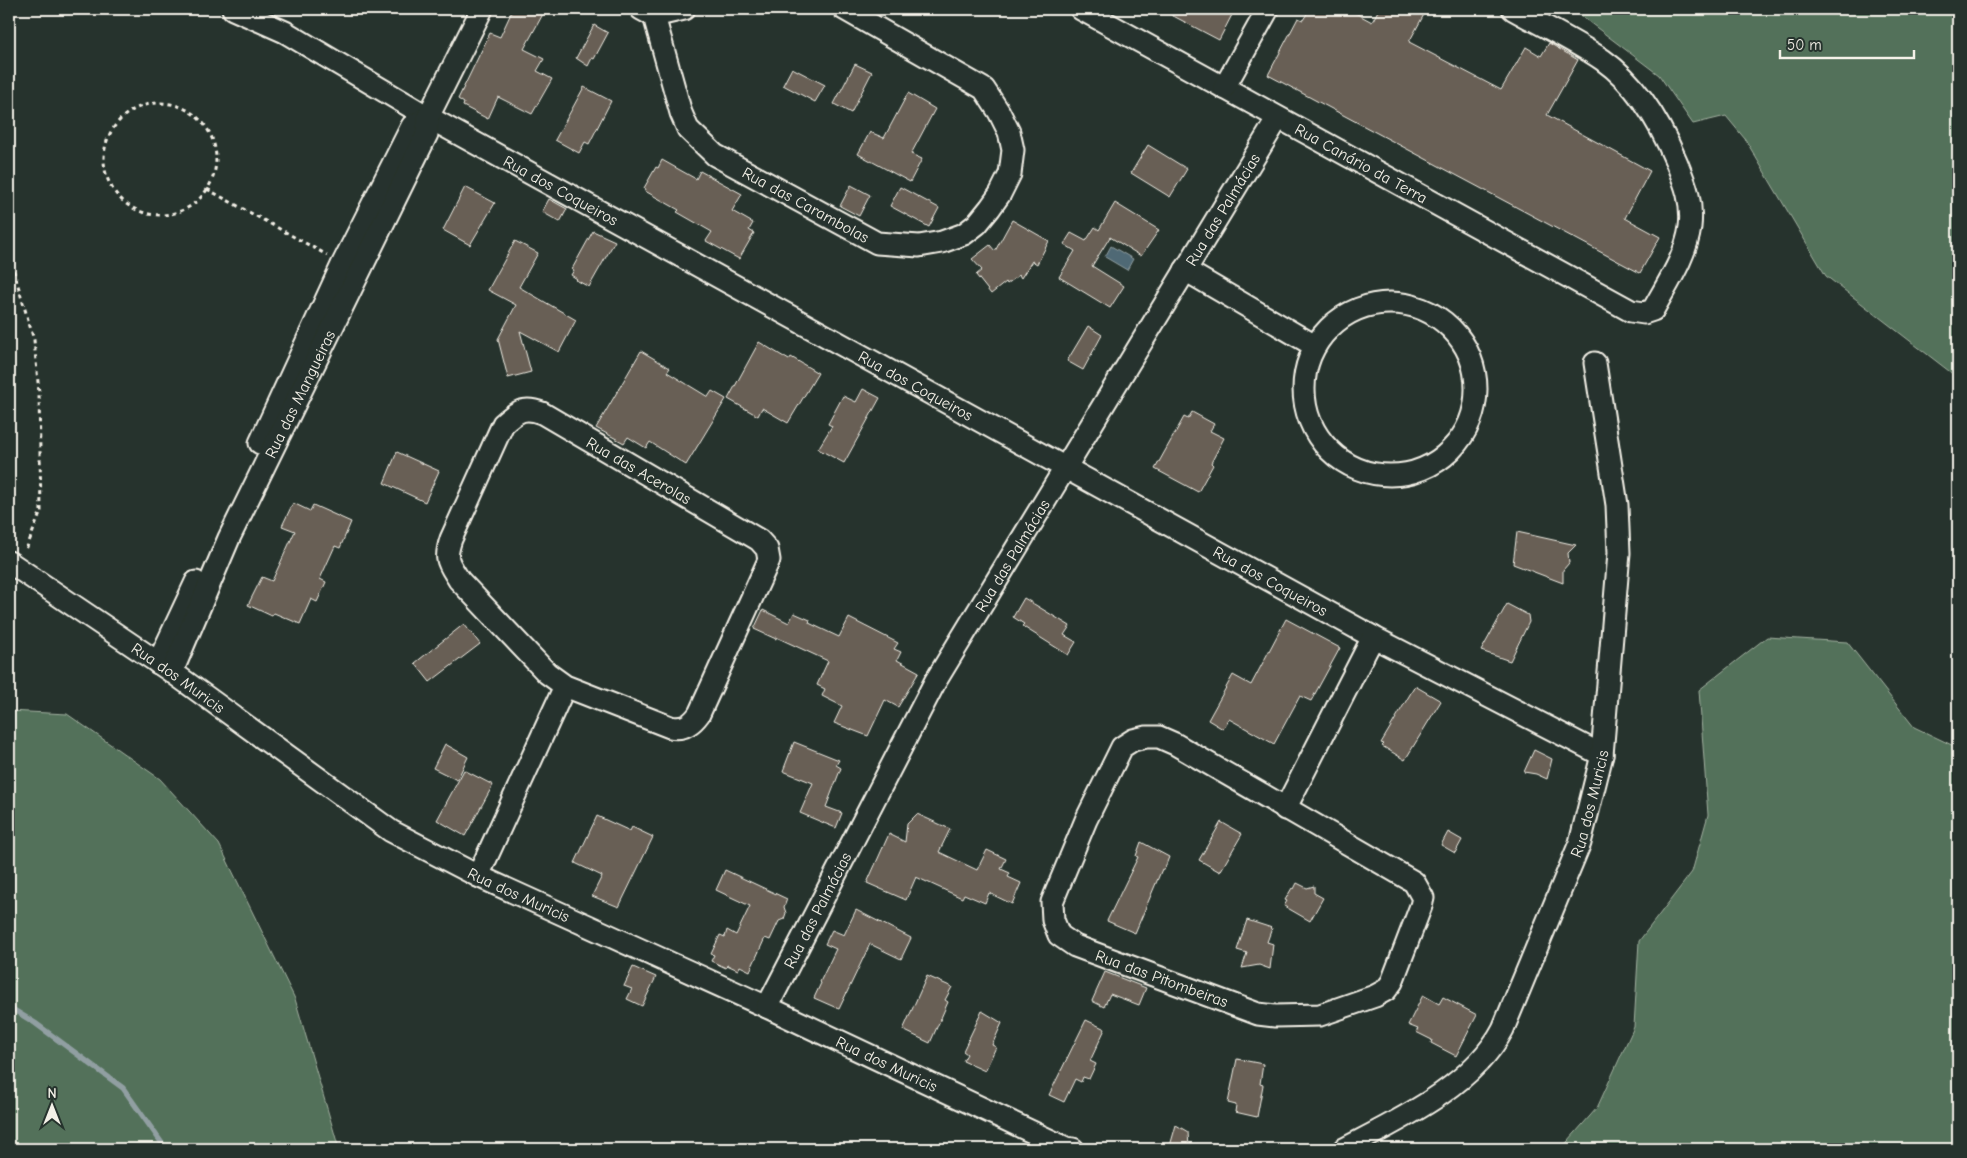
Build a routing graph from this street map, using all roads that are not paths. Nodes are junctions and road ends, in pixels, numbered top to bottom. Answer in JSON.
{"nodes":[{"id":1,"x":233,"y":9,"type":"edge"},
{"id":2,"x":482,"y":9,"type":"edge"},
{"id":3,"x":684,"y":9,"type":"edge"},
{"id":4,"x":844,"y":9,"type":"edge"},
{"id":5,"x":1081,"y":9,"type":"edge"},
{"id":6,"x":1268,"y":9,"type":"edge"},
{"id":7,"x":1513,"y":9,"type":"edge"},
{"id":8,"x":647,"y":12,"type":"edge"},
{"id":9,"x":1224,"y":88,"type":"junction"},
{"id":10,"x":428,"y":117,"type":"junction"},
{"id":11,"x":1278,"y":118,"type":"junction"},
{"id":12,"x":1185,"y":270,"type":"junction"},
{"id":13,"x":1315,"y":346,"type":"junction"},
{"id":14,"x":1595,"y":363,"type":"dead end"},
{"id":15,"x":1066,"y":468,"type":"junction"},
{"id":16,"x":14,"y":566,"type":"edge"},
{"id":17,"x":1373,"y":637,"type":"junction"},
{"id":18,"x":165,"y":668,"type":"junction"},
{"id":19,"x":565,"y":686,"type":"junction"},
{"id":20,"x":1602,"y":755,"type":"junction"},
{"id":21,"x":1285,"y":809,"type":"junction"},
{"id":22,"x":478,"y":876,"type":"junction"},
{"id":23,"x":768,"y":1007,"type":"junction"},
{"id":24,"x":1073,"y":1149,"type":"edge"},
{"id":25,"x":1344,"y":1149,"type":"edge"}],
"edges":[{"from":1,"to":10,"type":"street","name":"Rua dos Coqueiros"},
{"from":2,"to":10,"type":"street","name":"Rua das Mangueiras"},
{"from":3,"to":8,"type":"street","name":"Rua das Carambolas"},
{"from":4,"to":8,"type":"street","name":"Rua das Carambolas"},
{"from":5,"to":9,"type":"street","name":"Rua Canário da Terra"},
{"from":6,"to":9,"type":"street"},
{"from":7,"to":11,"type":"street","name":"Rua Canário da Terra"},
{"from":9,"to":11,"type":"street","name":"Rua Canário da Terra"},
{"from":10,"to":15,"type":"street","name":"Rua dos Coqueiros"},
{"from":10,"to":18,"type":"street","name":"Rua das Mangueiras"},
{"from":11,"to":12,"type":"street","name":"Rua das Palmácias"},
{"from":12,"to":13,"type":"street"},
{"from":12,"to":15,"type":"street","name":"Rua das Palmácias"},
{"from":13,"to":13,"type":"street"},
{"from":14,"to":20,"type":"street","name":"Rua dos Muricis"},
{"from":15,"to":17,"type":"street","name":"Rua dos Coqueiros"},
{"from":15,"to":23,"type":"street","name":"Rua das Palmácias"},
{"from":16,"to":18,"type":"street","name":"Rua dos Muricis"},
{"from":17,"to":20,"type":"street","name":"Rua dos Coqueiros"},
{"from":17,"to":21,"type":"street"},
{"from":18,"to":22,"type":"street","name":"Rua dos Muricis"},
{"from":19,"to":19,"type":"street","name":"Rua das Acerolas"},
{"from":19,"to":22,"type":"street"},
{"from":20,"to":25,"type":"street","name":"Rua dos Muricis"},
{"from":21,"to":21,"type":"street","name":"Rua das Pitombeiras"},
{"from":22,"to":23,"type":"street","name":"Rua dos Muricis"},
{"from":23,"to":24,"type":"street","name":"Rua dos Muricis"}]}
